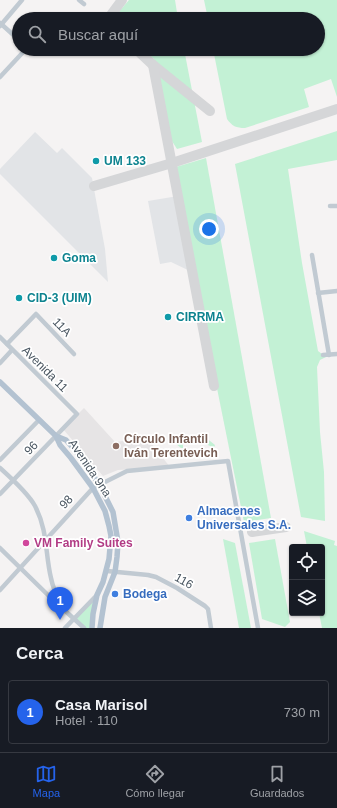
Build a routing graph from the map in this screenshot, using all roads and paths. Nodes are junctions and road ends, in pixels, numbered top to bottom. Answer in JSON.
{"nodes":[{"id":1,"x":22,"y":0,"type":"edge"},
{"id":2,"x":79,"y":0,"type":"edge"},
{"id":3,"x":84,"y":4,"type":"dead end"},
{"id":4,"x":0,"y":24,"type":"edge"},
{"id":5,"x":12,"y":34,"type":"edge"},
{"id":6,"x":20,"y":56,"type":"edge"},
{"id":7,"x":0,"y":77,"type":"edge"},
{"id":8,"x":330,"y":206,"type":"dead end"},
{"id":9,"x":337,"y":206,"type":"edge"},
{"id":10,"x":312,"y":256,"type":"dead end"},
{"id":11,"x":337,"y":292,"type":"edge"},
{"id":12,"x":318,"y":293,"type":"junction"},
{"id":13,"x":0,"y":337,"type":"edge"},
{"id":14,"x":7,"y":344,"type":"junction"},
{"id":15,"x":12,"y":350,"type":"junction"},
{"id":16,"x":74,"y":354,"type":"dead end"},
{"id":17,"x":337,"y":354,"type":"edge"},
{"id":18,"x":323,"y":355,"type":"dead end"},
{"id":19,"x":329,"y":355,"type":"junction"},
{"id":20,"x":0,"y":363,"type":"edge"},
{"id":21,"x":0,"y":382,"type":"edge"},
{"id":22,"x":77,"y":414,"type":"joint"},
{"id":23,"x":39,"y":420,"type":"junction"},
{"id":24,"x":56,"y":436,"type":"junction"},
{"id":25,"x":0,"y":460,"type":"edge"},
{"id":26,"x":0,"y":468,"type":"edge"},
{"id":27,"x":13,"y":481,"type":"junction"},
{"id":28,"x":100,"y":484,"type":"junction"},
{"id":29,"x":93,"y":488,"type":"junction"},
{"id":30,"x":0,"y":494,"type":"edge"},
{"id":31,"x":46,"y":539,"type":"junction"},
{"id":32,"x":0,"y":548,"type":"edge"},
{"id":33,"x":20,"y":569,"type":"junction"},
{"id":34,"x":107,"y":571,"type":"junction"},
{"id":35,"x":114,"y":575,"type":"junction"},
{"id":36,"x":0,"y":590,"type":"edge"},
{"id":37,"x":54,"y":592,"type":"junction"},
{"id":38,"x":97,"y":595,"type":"junction"},
{"id":39,"x":50,"y":597,"type":"junction"},
{"id":40,"x":62,"y":607,"type":"junction"},
{"id":41,"x":74,"y":619,"type":"junction"},
{"id":42,"x":65,"y":628,"type":"edge"},
{"id":43,"x":84,"y":628,"type":"edge"},
{"id":44,"x":92,"y":628,"type":"edge"},
{"id":45,"x":100,"y":628,"type":"edge"},
{"id":46,"x":211,"y":628,"type":"edge"},
{"id":47,"x":258,"y":628,"type":"edge"}],
"edges":[{"from":1,"to":4,"type":"street"},
{"from":2,"to":3,"type":"street"},
{"from":4,"to":5,"type":"street"},
{"from":6,"to":7,"type":"street"},
{"from":8,"to":9,"type":"street"},
{"from":10,"to":12,"type":"street"},
{"from":11,"to":12,"type":"street"},
{"from":12,"to":19,"type":"street"},
{"from":13,"to":14,"type":"street","name":"Avenida 11"},
{"from":14,"to":15,"type":"street","name":"Avenida 11"},
{"from":14,"to":16,"type":"street","name":"11A"},
{"from":15,"to":20,"type":"street"},
{"from":15,"to":22,"type":"street","name":"Avenida 11"},
{"from":17,"to":19,"type":"street"},
{"from":18,"to":19,"type":"street"},
{"from":21,"to":23,"type":"main road"},
{"from":22,"to":24,"type":"street","name":"96"},
{"from":23,"to":24,"type":"main road"},
{"from":23,"to":25,"type":"street"},
{"from":24,"to":27,"type":"street","name":"96"},
{"from":24,"to":28,"type":"main road","name":"Avenida 9na"},
{"from":24,"to":29,"type":"main road","name":"Avenida 9na"},
{"from":26,"to":27,"type":"street"},
{"from":27,"to":30,"type":"street","name":"96"},
{"from":27,"to":31,"type":"street"},
{"from":28,"to":29,"type":"street","name":"98"},
{"from":28,"to":35,"type":"main road","name":"Avenida 9na"},
{"from":28,"to":47,"type":"street","name":"98"},
{"from":29,"to":31,"type":"street","name":"98"},
{"from":29,"to":34,"type":"main road","name":"Avenida 9na"},
{"from":31,"to":33,"type":"street","name":"98"},
{"from":31,"to":37,"type":"street"},
{"from":32,"to":33,"type":"street"},
{"from":33,"to":36,"type":"street","name":"98"},
{"from":33,"to":39,"type":"street"},
{"from":34,"to":35,"type":"street","name":"116"},
{"from":34,"to":38,"type":"main road","name":"Avenida 9na"},
{"from":35,"to":45,"type":"main road","name":"Avenida 9na"},
{"from":35,"to":46,"type":"street","name":"116"},
{"from":37,"to":39,"type":"street"},
{"from":37,"to":40,"type":"street"},
{"from":38,"to":41,"type":"street"},
{"from":38,"to":44,"type":"main road","name":"Avenida 9na"},
{"from":39,"to":40,"type":"street"},
{"from":40,"to":41,"type":"street"},
{"from":41,"to":42,"type":"street"},
{"from":41,"to":43,"type":"street"}]}
